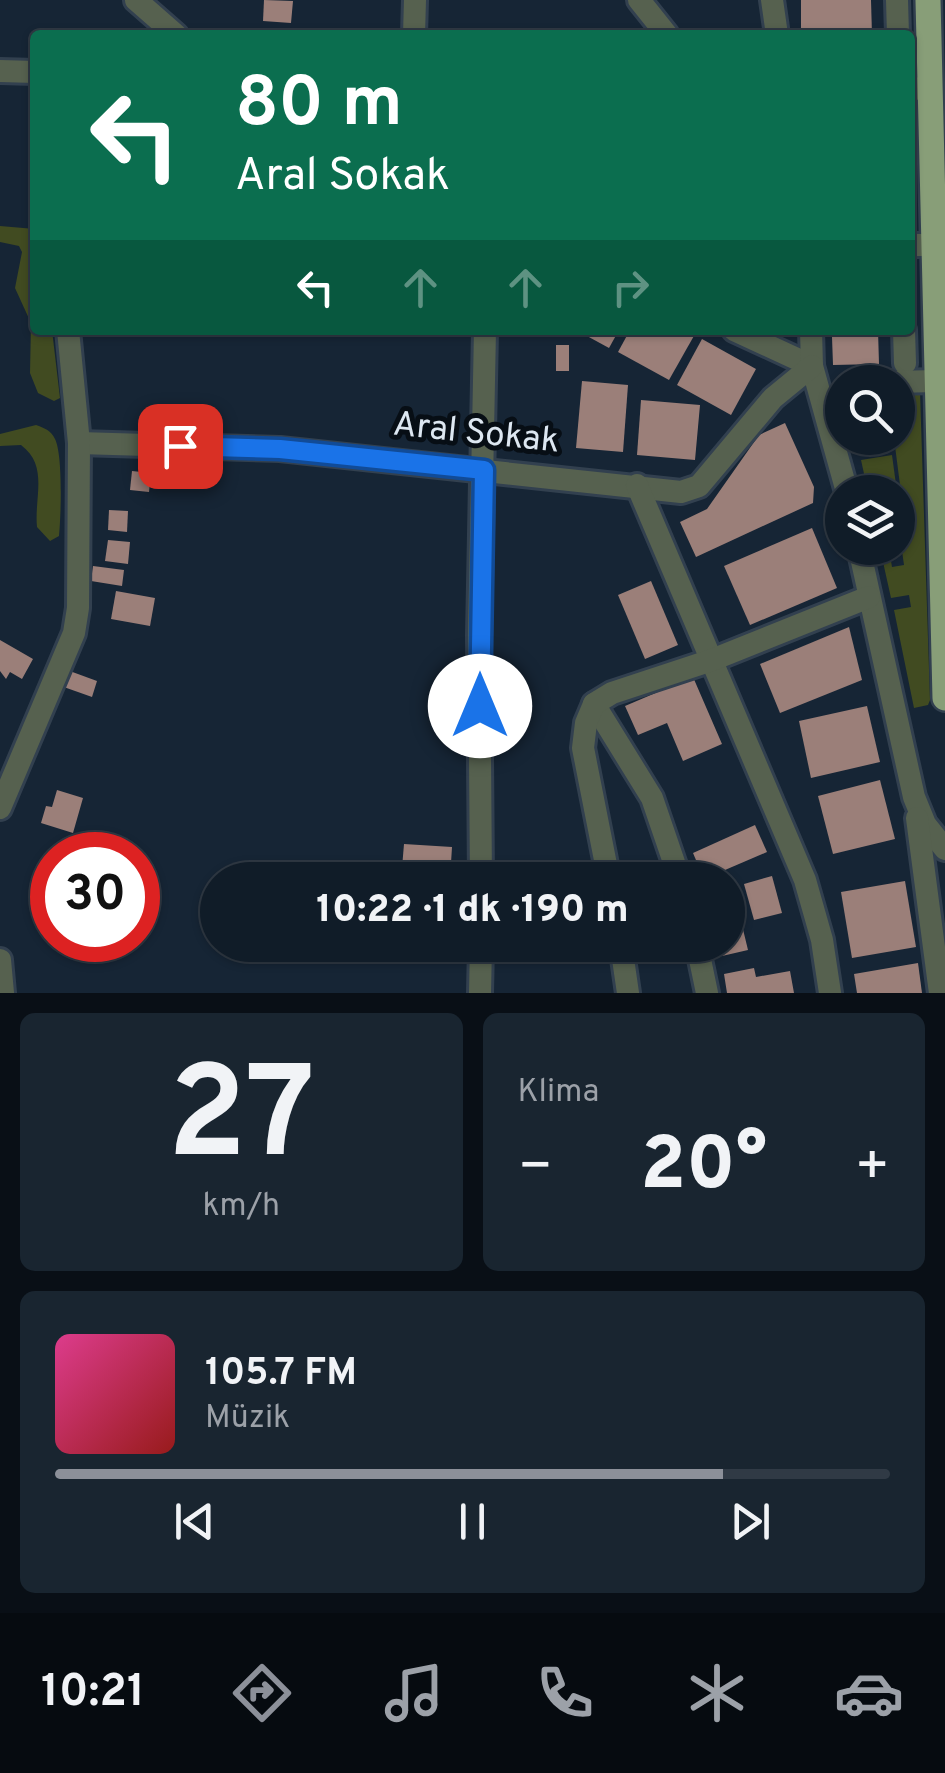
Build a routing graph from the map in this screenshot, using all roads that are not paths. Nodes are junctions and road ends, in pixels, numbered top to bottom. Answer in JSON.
{"nodes":[{"id":1,"x":136,"y":0,"type":"edge"},
{"id":2,"x":415,"y":0,"type":"edge"},
{"id":3,"x":639,"y":0,"type":"edge"},
{"id":4,"x":772,"y":0,"type":"edge"},
{"id":5,"x":897,"y":0,"type":"edge"},
{"id":6,"x":928,"y":0,"type":"edge"},
{"id":7,"x":170,"y":30,"type":"edge"},
{"id":8,"x":414,"y":30,"type":"edge"},
{"id":9,"x":663,"y":30,"type":"edge"},
{"id":10,"x":776,"y":30,"type":"edge"},
{"id":11,"x":898,"y":30,"type":"edge"},
{"id":12,"x":0,"y":71,"type":"edge"},
{"id":13,"x":30,"y":72,"type":"edge"},
{"id":14,"x":929,"y":87,"type":"edge"},
{"id":15,"x":922,"y":245,"type":"edge"},
{"id":16,"x":69,"y":335,"type":"edge"},
{"id":17,"x":485,"y":335,"type":"edge"},
{"id":18,"x":743,"y":335,"type":"edge"},
{"id":19,"x":811,"y":335,"type":"edge"},
{"id":20,"x":903,"y":335,"type":"edge"},
{"id":21,"x":900,"y":365,"type":"edge"},
{"id":22,"x":815,"y":375,"type":"junction"},
{"id":23,"x":915,"y":376,"type":"edge"},
{"id":24,"x":825,"y":378,"type":"edge"},
{"id":25,"x":936,"y":381,"type":"junction"},
{"id":26,"x":80,"y":443,"type":"junction"},
{"id":27,"x":484,"y":470,"type":"junction"},
{"id":28,"x":842,"y":475,"type":"edge"},
{"id":29,"x":637,"y":485,"type":"junction"},
{"id":30,"x":862,"y":565,"type":"edge"},
{"id":31,"x":869,"y":597,"type":"junction"},
{"id":32,"x":712,"y":660,"type":"junction"},
{"id":33,"x":945,"y":698,"type":"edge"},
{"id":34,"x":594,"y":704,"type":"junction"},
{"id":35,"x":914,"y":797,"type":"junction"},
{"id":36,"x":0,"y":808,"type":"edge"},
{"id":37,"x":945,"y":849,"type":"edge"},
{"id":38,"x":481,"y":862,"type":"edge"},
{"id":39,"x":605,"y":862,"type":"edge"},
{"id":40,"x":674,"y":862,"type":"edge"},
{"id":41,"x":0,"y":960,"type":"edge"},
{"id":42,"x":481,"y":962,"type":"edge"},
{"id":43,"x":623,"y":962,"type":"edge"},
{"id":44,"x":700,"y":962,"type":"edge"},
{"id":45,"x":3,"y":993,"type":"edge"},
{"id":46,"x":480,"y":993,"type":"edge"},
{"id":47,"x":628,"y":993,"type":"edge"},
{"id":48,"x":706,"y":993,"type":"edge"},
{"id":49,"x":830,"y":993,"type":"edge"},
{"id":50,"x":940,"y":993,"type":"edge"}],
"edges":[{"from":1,"to":7,"type":"street"},
{"from":2,"to":8,"type":"street"},
{"from":3,"to":9,"type":"street"},
{"from":4,"to":10,"type":"street"},
{"from":5,"to":11,"type":"street"},
{"from":6,"to":14,"type":"main road"},
{"from":12,"to":13,"type":"street"},
{"from":14,"to":15,"type":"main road"},
{"from":15,"to":25,"type":"main road"},
{"from":16,"to":26,"type":"street"},
{"from":17,"to":27,"type":"street"},
{"from":18,"to":22,"type":"street"},
{"from":19,"to":22,"type":"street"},
{"from":20,"to":21,"type":"street"},
{"from":22,"to":24,"type":"street"},
{"from":22,"to":28,"type":"street"},
{"from":22,"to":29,"type":"street","name":"Aral Sokak"},
{"from":23,"to":25,"type":"street"},
{"from":25,"to":33,"type":"main road"},
{"from":26,"to":27,"type":"street","name":"Aral Sokak"},
{"from":26,"to":36,"type":"street"},
{"from":27,"to":29,"type":"street","name":"Aral Sokak"},
{"from":27,"to":38,"type":"street"},
{"from":29,"to":32,"type":"street"},
{"from":30,"to":31,"type":"street"},
{"from":31,"to":32,"type":"street"},
{"from":31,"to":35,"type":"street"},
{"from":32,"to":34,"type":"street"},
{"from":32,"to":49,"type":"street"},
{"from":34,"to":39,"type":"street"},
{"from":34,"to":40,"type":"street"},
{"from":35,"to":37,"type":"street"},
{"from":35,"to":50,"type":"street"},
{"from":41,"to":45,"type":"street"},
{"from":42,"to":46,"type":"street"},
{"from":43,"to":47,"type":"street"},
{"from":44,"to":48,"type":"street"}]}
